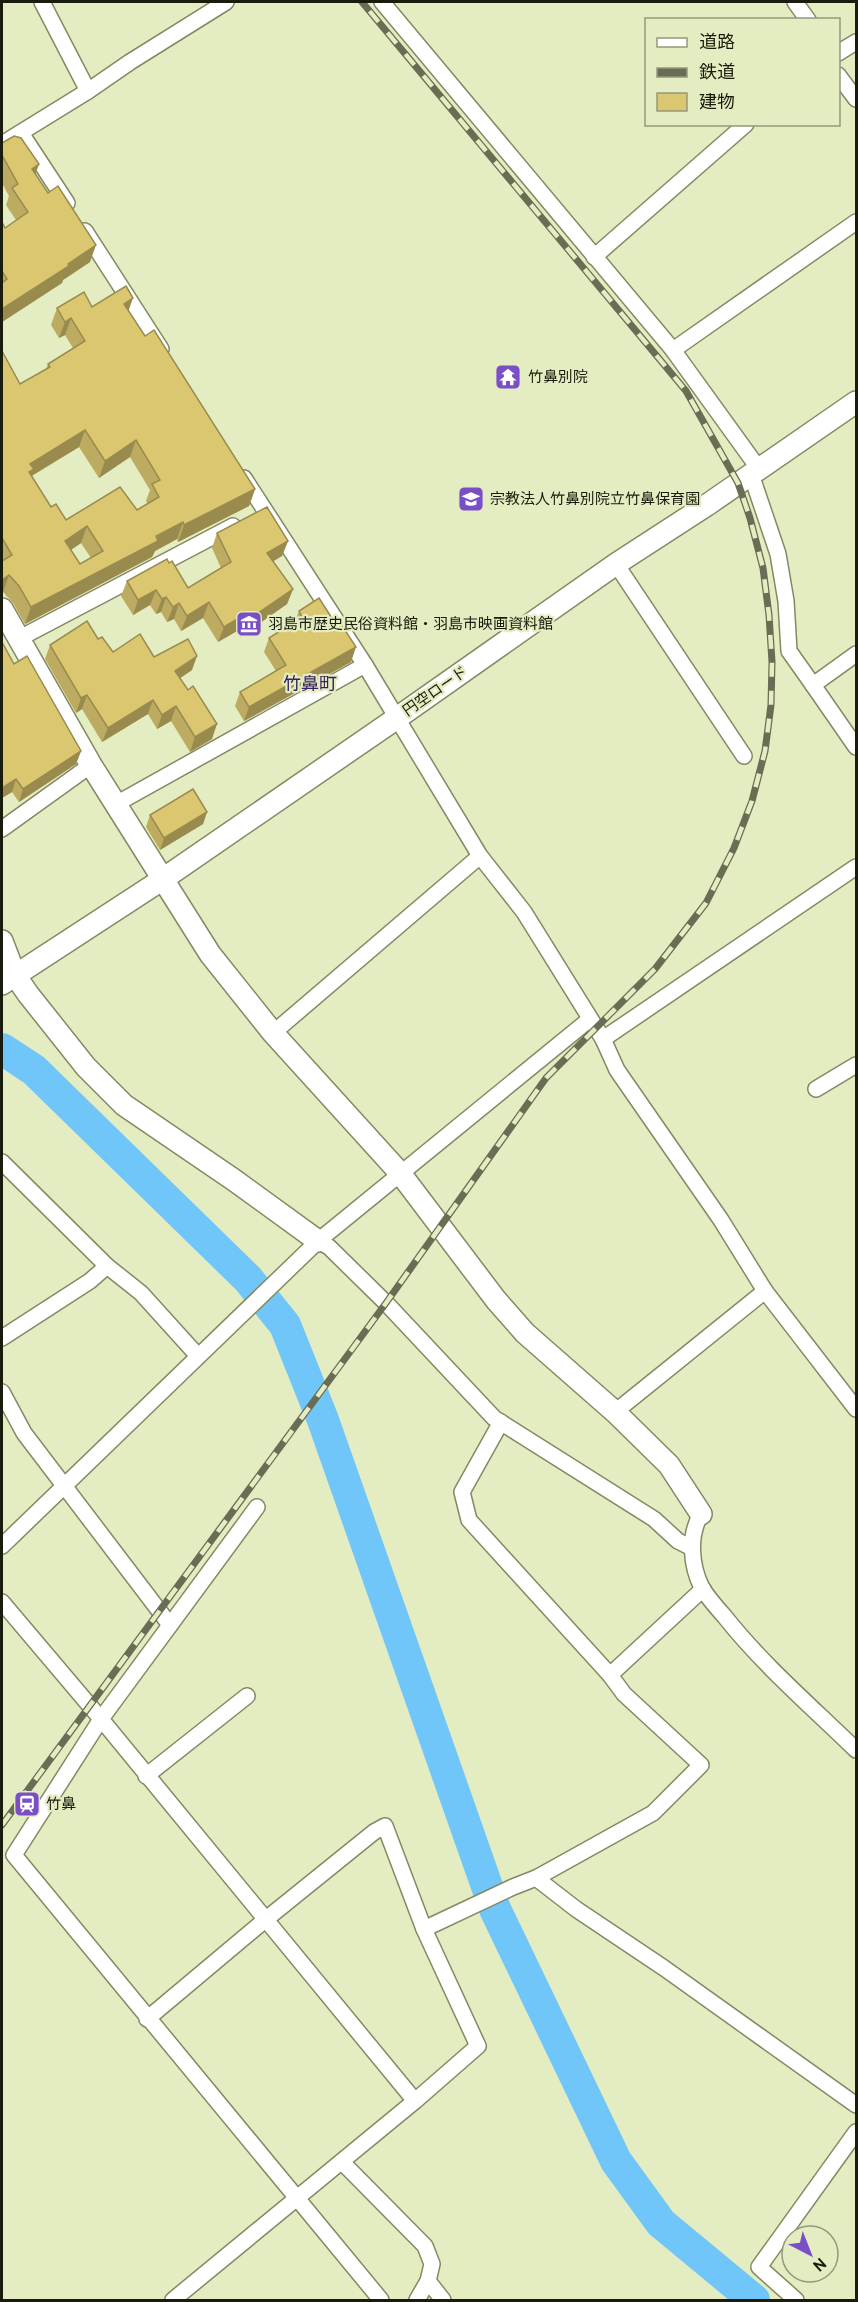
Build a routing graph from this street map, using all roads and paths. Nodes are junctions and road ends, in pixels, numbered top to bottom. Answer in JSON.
{"nodes":[{"id":1,"x":42,"y":2,"type":"edge"},
{"id":2,"x":226,"y":2,"type":"edge"},
{"id":3,"x":382,"y":2,"type":"edge"},
{"id":4,"x":799,"y":3,"type":"edge"},
{"id":5,"x":807,"y":18,"type":"edge"},
{"id":6,"x":856,"y":42,"type":"edge"},
{"id":7,"x":840,"y":52,"type":"edge"},
{"id":8,"x":840,"y":78,"type":"edge"},
{"id":9,"x":88,"y":91,"type":"junction"},
{"id":10,"x":856,"y":99,"type":"edge"},
{"id":11,"x":744,"y":126,"type":"edge"},
{"id":12,"x":21,"y":133,"type":"junction"},
{"id":13,"x":2,"y":144,"type":"edge"},
{"id":14,"x":856,"y":222,"type":"edge"},
{"id":15,"x":594,"y":257,"type":"junction"},
{"id":16,"x":674,"y":350,"type":"junction"},
{"id":17,"x":171,"y":364,"type":"edge"},
{"id":18,"x":856,"y":402,"type":"edge"},
{"id":19,"x":233,"y":461,"type":"edge"},
{"id":20,"x":755,"y":471,"type":"junction"},
{"id":21,"x":254,"y":514,"type":"junction"},
{"id":22,"x":616,"y":564,"type":"junction"},
{"id":23,"x":2,"y":609,"type":"edge"},
{"id":24,"x":18,"y":639,"type":"junction"},
{"id":25,"x":856,"y":654,"type":"edge"},
{"id":26,"x":365,"y":665,"type":"junction"},
{"id":27,"x":813,"y":684,"type":"junction"},
{"id":28,"x":396,"y":718,"type":"junction"},
{"id":29,"x":856,"y":747,"type":"edge"},
{"id":30,"x":744,"y":756,"type":"dead end"},
{"id":31,"x":91,"y":765,"type":"junction"},
{"id":32,"x":116,"y":804,"type":"junction"},
{"id":33,"x":2,"y":829,"type":"edge"},
{"id":34,"x":480,"y":856,"type":"junction"},
{"id":35,"x":856,"y":867,"type":"edge"},
{"id":36,"x":163,"y":879,"type":"junction"},
{"id":37,"x":2,"y":941,"type":"edge"},
{"id":38,"x":8,"y":979,"type":"edge"},
{"id":39,"x":590,"y":1019,"type":"junction"},
{"id":40,"x":273,"y":1033,"type":"junction"},
{"id":41,"x":603,"y":1039,"type":"junction"},
{"id":42,"x":856,"y":1065,"type":"edge"},
{"id":43,"x":816,"y":1089,"type":"dead end"},
{"id":44,"x":2,"y":1162,"type":"edge"},
{"id":45,"x":400,"y":1173,"type":"junction"},
{"id":46,"x":318,"y":1241,"type":"junction"},
{"id":47,"x":107,"y":1266,"type":"junction"},
{"id":48,"x":765,"y":1291,"type":"junction"},
{"id":49,"x":2,"y":1338,"type":"edge"},
{"id":50,"x":198,"y":1356,"type":"junction"},
{"id":51,"x":2,"y":1392,"type":"edge"},
{"id":52,"x":856,"y":1409,"type":"edge"},
{"id":53,"x":615,"y":1412,"type":"junction"},
{"id":54,"x":501,"y":1422,"type":"junction"},
{"id":55,"x":65,"y":1486,"type":"junction"},
{"id":56,"x":257,"y":1507,"type":"dead end"},
{"id":57,"x":701,"y":1514,"type":"joint"},
{"id":58,"x":2,"y":1546,"type":"edge"},
{"id":59,"x":692,"y":1548,"type":"junction"},
{"id":60,"x":703,"y":1590,"type":"junction"},
{"id":61,"x":2,"y":1602,"type":"edge"},
{"id":62,"x":170,"y":1625,"type":"junction"},
{"id":63,"x":610,"y":1676,"type":"junction"},
{"id":64,"x":247,"y":1696,"type":"dead end"},
{"id":65,"x":101,"y":1719,"type":"junction"},
{"id":66,"x":856,"y":1750,"type":"edge"},
{"id":67,"x":146,"y":1776,"type":"junction"},
{"id":68,"x":536,"y":1878,"type":"junction"},
{"id":69,"x":265,"y":1920,"type":"junction"},
{"id":70,"x":424,"y":1929,"type":"junction"},
{"id":71,"x":147,"y":2019,"type":"junction"},
{"id":72,"x":415,"y":2102,"type":"junction"},
{"id":73,"x":856,"y":2105,"type":"edge"},
{"id":74,"x":856,"y":2132,"type":"edge"},
{"id":75,"x":342,"y":2162,"type":"junction"},
{"id":76,"x":295,"y":2199,"type":"junction"},
{"id":77,"x":428,"y":2281,"type":"junction"},
{"id":78,"x":173,"y":2301,"type":"edge"},
{"id":79,"x":381,"y":2301,"type":"edge"},
{"id":80,"x":417,"y":2301,"type":"edge"},
{"id":81,"x":443,"y":2301,"type":"edge"},
{"id":82,"x":796,"y":2301,"type":"edge"}],
"edges":[{"from":1,"to":9,"type":"street"},
{"from":2,"to":9,"type":"street"},
{"from":3,"to":15,"type":"street"},
{"from":4,"to":5,"type":"street"},
{"from":6,"to":7,"type":"street"},
{"from":8,"to":10,"type":"street"},
{"from":9,"to":12,"type":"street"},
{"from":11,"to":15,"type":"street"},
{"from":12,"to":13,"type":"street"},
{"from":12,"to":17,"type":"street"},
{"from":14,"to":16,"type":"street"},
{"from":15,"to":16,"type":"street"},
{"from":16,"to":20,"type":"street"},
{"from":18,"to":20,"type":"street","name":"円空ロード"},
{"from":19,"to":21,"type":"street"},
{"from":20,"to":22,"type":"street","name":"円空ロード"},
{"from":20,"to":27,"type":"street"},
{"from":21,"to":24,"type":"street"},
{"from":21,"to":26,"type":"street"},
{"from":22,"to":28,"type":"street","name":"円空ロード"},
{"from":22,"to":30,"type":"street"},
{"from":23,"to":24,"type":"street"},
{"from":24,"to":31,"type":"street"},
{"from":25,"to":27,"type":"street"},
{"from":26,"to":28,"type":"street"},
{"from":26,"to":32,"type":"street"},
{"from":27,"to":29,"type":"street"},
{"from":28,"to":34,"type":"street"},
{"from":28,"to":36,"type":"street","name":"円空ロード"},
{"from":31,"to":32,"type":"street"},
{"from":31,"to":33,"type":"street"},
{"from":32,"to":36,"type":"street"},
{"from":34,"to":39,"type":"street"},
{"from":34,"to":40,"type":"street"},
{"from":35,"to":41,"type":"street"},
{"from":36,"to":38,"type":"street","name":"円空ロード"},
{"from":36,"to":40,"type":"street"},
{"from":37,"to":38,"type":"street"},
{"from":38,"to":46,"type":"street"},
{"from":39,"to":41,"type":"street"},
{"from":39,"to":45,"type":"street"},
{"from":40,"to":45,"type":"street"},
{"from":41,"to":48,"type":"street"},
{"from":42,"to":43,"type":"street"},
{"from":44,"to":47,"type":"street"},
{"from":45,"to":46,"type":"street"},
{"from":45,"to":53,"type":"street"},
{"from":46,"to":50,"type":"street"},
{"from":46,"to":54,"type":"street"},
{"from":47,"to":49,"type":"street"},
{"from":47,"to":50,"type":"street"},
{"from":48,"to":52,"type":"street"},
{"from":48,"to":53,"type":"street"},
{"from":50,"to":55,"type":"street"},
{"from":51,"to":55,"type":"street"},
{"from":53,"to":57,"type":"street"},
{"from":54,"to":59,"type":"street"},
{"from":54,"to":63,"type":"street"},
{"from":55,"to":58,"type":"street"},
{"from":55,"to":62,"type":"street"},
{"from":56,"to":62,"type":"street"},
{"from":57,"to":59,"type":"street"},
{"from":59,"to":60,"type":"street"},
{"from":60,"to":63,"type":"street"},
{"from":60,"to":66,"type":"street"},
{"from":61,"to":65,"type":"street"},
{"from":62,"to":65,"type":"street"},
{"from":63,"to":68,"type":"street"},
{"from":64,"to":67,"type":"street"},
{"from":65,"to":67,"type":"street"},
{"from":65,"to":71,"type":"street"},
{"from":67,"to":69,"type":"street"},
{"from":68,"to":70,"type":"street"},
{"from":68,"to":73,"type":"street"},
{"from":69,"to":70,"type":"street"},
{"from":69,"to":71,"type":"street"},
{"from":69,"to":72,"type":"street"},
{"from":70,"to":72,"type":"street"},
{"from":71,"to":76,"type":"street"},
{"from":72,"to":75,"type":"street"},
{"from":74,"to":82,"type":"street"},
{"from":75,"to":76,"type":"street"},
{"from":75,"to":77,"type":"street"},
{"from":76,"to":78,"type":"street"},
{"from":76,"to":79,"type":"street"},
{"from":77,"to":80,"type":"street"},
{"from":77,"to":81,"type":"street"}]}
